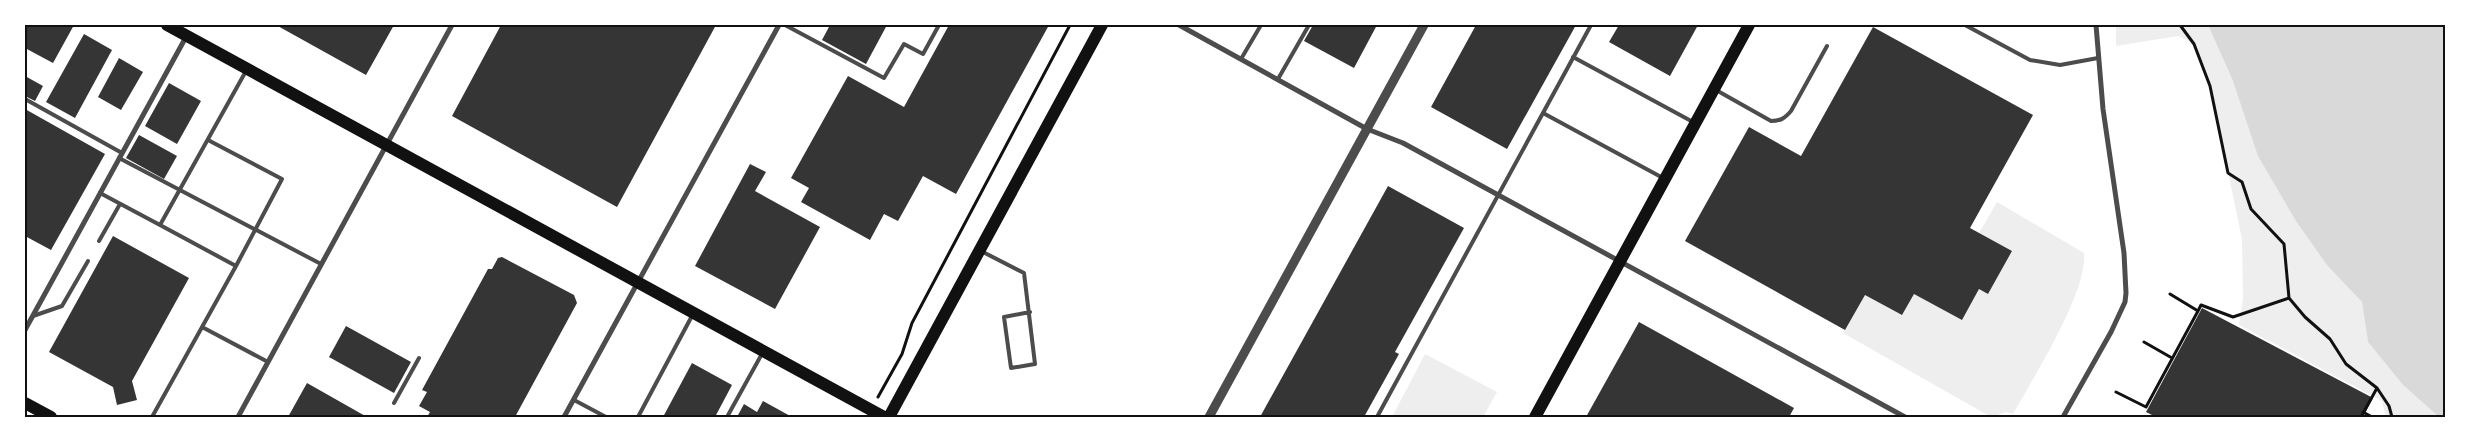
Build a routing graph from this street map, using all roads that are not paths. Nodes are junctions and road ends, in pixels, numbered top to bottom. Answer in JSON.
{"nodes":[{"id":1,"x":167,"y":25,"type":"edge"},
{"id":2,"x":452,"y":25,"type":"edge"},
{"id":3,"x":779,"y":25,"type":"edge"},
{"id":4,"x":785,"y":25,"type":"edge"},
{"id":5,"x":939,"y":25,"type":"edge"},
{"id":6,"x":1102,"y":25,"type":"edge"},
{"id":7,"x":1179,"y":25,"type":"edge"},
{"id":8,"x":1261,"y":25,"type":"edge"},
{"id":9,"x":1310,"y":25,"type":"edge"},
{"id":10,"x":1424,"y":25,"type":"edge"},
{"id":11,"x":1591,"y":25,"type":"edge"},
{"id":12,"x":1749,"y":25,"type":"edge"},
{"id":13,"x":1965,"y":25,"type":"edge"},
{"id":14,"x":2096,"y":25,"type":"edge"},
{"id":15,"x":186,"y":35,"type":"junction"},
{"id":16,"x":1827,"y":46,"type":"dead end"},
{"id":17,"x":1573,"y":57,"type":"junction"},
{"id":18,"x":2098,"y":58,"type":"junction"},
{"id":19,"x":1241,"y":59,"type":"junction"},
{"id":20,"x":247,"y":69,"type":"junction"},
{"id":21,"x":1278,"y":79,"type":"junction"},
{"id":22,"x":1714,"y":89,"type":"junction"},
{"id":23,"x":25,"y":99,"type":"edge"},
{"id":24,"x":1543,"y":113,"type":"junction"},
{"id":25,"x":1695,"y":124,"type":"junction"},
{"id":26,"x":1367,"y":129,"type":"junction"},
{"id":27,"x":208,"y":140,"type":"junction"},
{"id":28,"x":387,"y":145,"type":"junction"},
{"id":29,"x":120,"y":156,"type":"junction"},
{"id":30,"x":1665,"y":179,"type":"junction"},
{"id":31,"x":179,"y":191,"type":"junction"},
{"id":32,"x":100,"y":193,"type":"junction"},
{"id":33,"x":1499,"y":195,"type":"junction"},
{"id":34,"x":120,"y":204,"type":"junction"},
{"id":35,"x":160,"y":225,"type":"junction"},
{"id":36,"x":256,"y":230,"type":"junction"},
{"id":37,"x":98,"y":241,"type":"dead end"},
{"id":38,"x":979,"y":250,"type":"junction"},
{"id":39,"x":1620,"y":261,"type":"junction"},
{"id":40,"x":88,"y":262,"type":"dead end"},
{"id":41,"x":321,"y":264,"type":"junction"},
{"id":42,"x":236,"y":266,"type":"junction"},
{"id":43,"x":638,"y":284,"type":"junction"},
{"id":44,"x":1030,"y":312,"type":"junction"},
{"id":45,"x":693,"y":314,"type":"junction"},
{"id":46,"x":33,"y":316,"type":"junction"},
{"id":47,"x":202,"y":327,"type":"junction"},
{"id":48,"x":25,"y":330,"type":"edge"},
{"id":49,"x":763,"y":352,"type":"junction"},
{"id":50,"x":419,"y":358,"type":"dead end"},
{"id":51,"x":268,"y":362,"type":"junction"},
{"id":52,"x":574,"y":400,"type":"junction"},
{"id":53,"x":25,"y":403,"type":"edge"},
{"id":54,"x":394,"y":403,"type":"dead end"},
{"id":55,"x":2064,"y":415,"type":"edge"},
{"id":56,"x":51,"y":417,"type":"edge"},
{"id":57,"x":152,"y":417,"type":"edge"},
{"id":58,"x":238,"y":417,"type":"edge"},
{"id":59,"x":564,"y":417,"type":"edge"},
{"id":60,"x":606,"y":417,"type":"edge"},
{"id":61,"x":638,"y":417,"type":"edge"},
{"id":62,"x":727,"y":417,"type":"edge"},
{"id":63,"x":884,"y":417,"type":"edge"},
{"id":64,"x":889,"y":417,"type":"edge"},
{"id":65,"x":1210,"y":417,"type":"edge"},
{"id":66,"x":1377,"y":417,"type":"edge"},
{"id":67,"x":1535,"y":417,"type":"edge"},
{"id":68,"x":1905,"y":417,"type":"edge"},
{"id":69,"x":2071,"y":417,"type":"edge"}],
"edges":[{"from":1,"to":15,"type":"main road"},
{"from":2,"to":28,"type":"street"},
{"from":3,"to":43,"type":"street"},
{"from":4,"to":5,"type":"lane"},
{"from":6,"to":38,"type":"main road"},
{"from":7,"to":19,"type":"street"},
{"from":8,"to":19,"type":"lane"},
{"from":9,"to":21,"type":"lane"},
{"from":10,"to":26,"type":"street"},
{"from":11,"to":17,"type":"lane"},
{"from":12,"to":22,"type":"main road"},
{"from":13,"to":18,"type":"lane"},
{"from":14,"to":18,"type":"street"},
{"from":15,"to":20,"type":"main road"},
{"from":15,"to":29,"type":"street"},
{"from":16,"to":22,"type":"lane"},
{"from":17,"to":24,"type":"lane"},
{"from":17,"to":25,"type":"lane"},
{"from":18,"to":55,"type":"street"},
{"from":19,"to":21,"type":"street"},
{"from":20,"to":27,"type":"lane"},
{"from":20,"to":28,"type":"main road"},
{"from":21,"to":26,"type":"street"},
{"from":22,"to":25,"type":"main road"},
{"from":23,"to":29,"type":"lane"},
{"from":24,"to":30,"type":"lane"},
{"from":24,"to":33,"type":"lane"},
{"from":25,"to":30,"type":"main road"},
{"from":26,"to":33,"type":"street"},
{"from":26,"to":65,"type":"street"},
{"from":27,"to":31,"type":"lane"},
{"from":27,"to":36,"type":"lane"},
{"from":28,"to":41,"type":"street"},
{"from":28,"to":43,"type":"main road"},
{"from":29,"to":31,"type":"lane"},
{"from":29,"to":32,"type":"street"},
{"from":30,"to":39,"type":"main road"},
{"from":31,"to":35,"type":"lane"},
{"from":31,"to":36,"type":"lane"},
{"from":32,"to":34,"type":"lane"},
{"from":32,"to":46,"type":"street"},
{"from":33,"to":39,"type":"street"},
{"from":33,"to":66,"type":"lane"},
{"from":34,"to":35,"type":"lane"},
{"from":34,"to":37,"type":"lane"},
{"from":35,"to":42,"type":"lane"},
{"from":36,"to":41,"type":"lane"},
{"from":36,"to":42,"type":"lane"},
{"from":38,"to":44,"type":"lane"},
{"from":38,"to":64,"type":"main road"},
{"from":39,"to":67,"type":"main road"},
{"from":39,"to":68,"type":"street"},
{"from":40,"to":46,"type":"lane"},
{"from":41,"to":51,"type":"street"},
{"from":42,"to":47,"type":"lane"},
{"from":43,"to":45,"type":"main road"},
{"from":43,"to":52,"type":"street"},
{"from":44,"to":44,"type":"lane"},
{"from":45,"to":49,"type":"main road"},
{"from":45,"to":61,"type":"lane"},
{"from":46,"to":48,"type":"street"},
{"from":47,"to":51,"type":"lane"},
{"from":47,"to":57,"type":"lane"},
{"from":49,"to":62,"type":"lane"},
{"from":49,"to":63,"type":"main road"},
{"from":50,"to":54,"type":"lane"},
{"from":51,"to":58,"type":"street"},
{"from":52,"to":59,"type":"street"},
{"from":52,"to":60,"type":"lane"},
{"from":53,"to":56,"type":"main road"},
{"from":55,"to":69,"type":"lane"}]}
